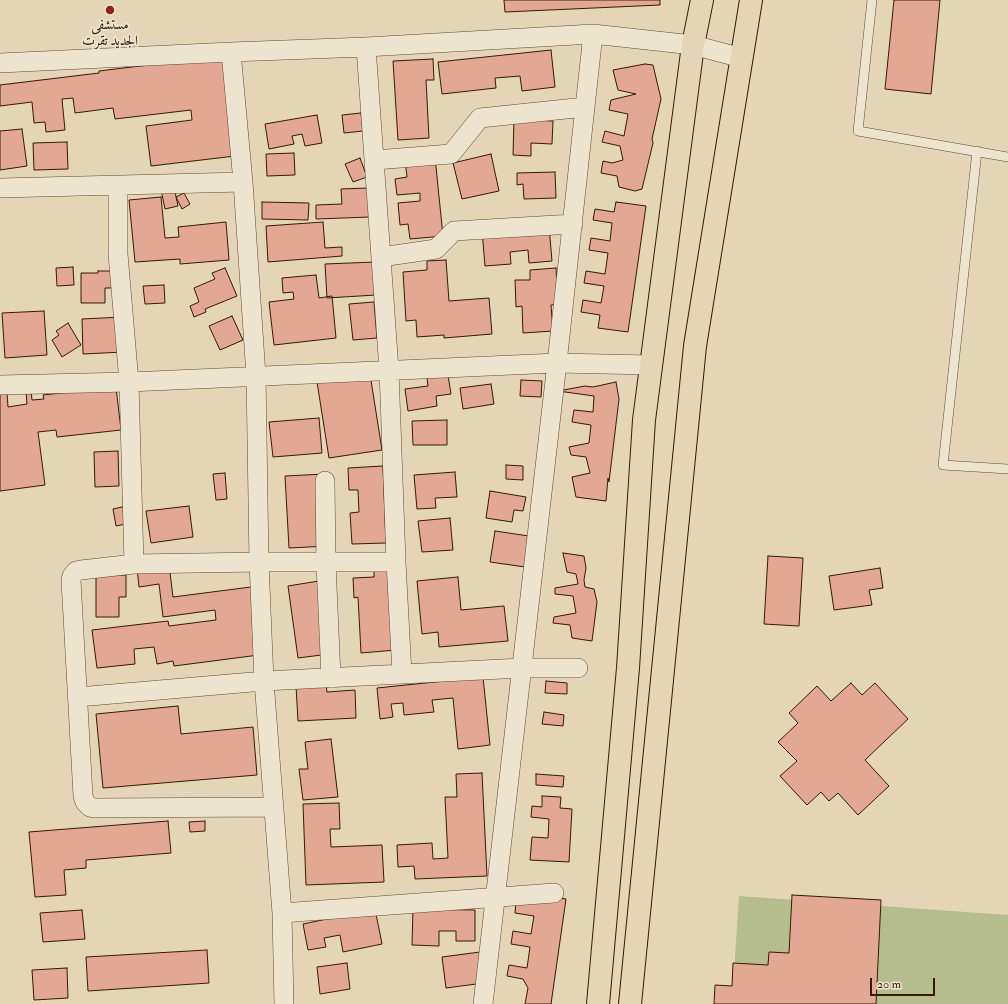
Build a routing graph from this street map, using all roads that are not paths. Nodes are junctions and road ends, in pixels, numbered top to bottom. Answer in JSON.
{"nodes":[{"id":1,"x":702,"y":0,"type":"edge"},
{"id":2,"x":751,"y":0,"type":"edge"},
{"id":3,"x":872,"y":0,"type":"edge"},
{"id":4,"x":593,"y":34,"type":"junction"},
{"id":5,"x":694,"y":45,"type":"junction"},
{"id":6,"x":366,"y":47,"type":"junction"},
{"id":7,"x":231,"y":52,"type":"junction"},
{"id":8,"x":742,"y":58,"type":"junction"},
{"id":9,"x":0,"y":63,"type":"edge"},
{"id":10,"x":585,"y":107,"type":"junction"},
{"id":11,"x":977,"y":151,"type":"junction"},
{"id":12,"x":1008,"y":157,"type":"edge"},
{"id":13,"x":375,"y":160,"type":"junction"},
{"id":14,"x":243,"y":182,"type":"junction"},
{"id":15,"x":118,"y":186,"type":"junction"},
{"id":16,"x":0,"y":188,"type":"edge"},
{"id":17,"x":573,"y":224,"type":"junction"},
{"id":18,"x":381,"y":257,"type":"junction"},
{"id":19,"x":558,"y":363,"type":"junction"},
{"id":20,"x":651,"y":365,"type":"junction"},
{"id":21,"x":389,"y":370,"type":"junction"},
{"id":22,"x":256,"y":376,"type":"junction"},
{"id":23,"x":129,"y":382,"type":"junction"},
{"id":24,"x":0,"y":385,"type":"edge"},
{"id":25,"x":1008,"y":469,"type":"edge"},
{"id":26,"x":325,"y":481,"type":"dead end"},
{"id":27,"x":259,"y":562,"type":"junction"},
{"id":28,"x":396,"y":562,"type":"junction"},
{"id":29,"x":326,"y":563,"type":"junction"},
{"id":30,"x":134,"y":564,"type":"junction"},
{"id":31,"x":522,"y":668,"type":"junction"},
{"id":32,"x":578,"y":668,"type":"dead end"},
{"id":33,"x":402,"y":674,"type":"junction"},
{"id":34,"x":332,"y":678,"type":"junction"},
{"id":35,"x":264,"y":681,"type":"junction"},
{"id":36,"x":78,"y":697,"type":"junction"},
{"id":37,"x":274,"y":807,"type":"junction"},
{"id":38,"x":554,"y":893,"type":"dead end"},
{"id":39,"x":495,"y":897,"type":"junction"},
{"id":40,"x":282,"y":913,"type":"junction"},
{"id":41,"x":284,"y":1004,"type":"edge"},
{"id":42,"x":483,"y":1004,"type":"edge"},
{"id":43,"x":598,"y":1004,"type":"edge"},
{"id":44,"x":630,"y":1004,"type":"edge"}],
"edges":[{"from":1,"to":5,"type":"main road"},
{"from":2,"to":8,"type":"main road"},
{"from":3,"to":11,"type":"lane"},
{"from":4,"to":5,"type":"street"},
{"from":4,"to":6,"type":"street"},
{"from":4,"to":10,"type":"street"},
{"from":5,"to":8,"type":"street"},
{"from":5,"to":20,"type":"main road"},
{"from":6,"to":7,"type":"street"},
{"from":6,"to":13,"type":"street"},
{"from":7,"to":9,"type":"street"},
{"from":7,"to":14,"type":"street"},
{"from":8,"to":44,"type":"main road"},
{"from":10,"to":13,"type":"street"},
{"from":10,"to":17,"type":"street"},
{"from":11,"to":12,"type":"lane"},
{"from":11,"to":25,"type":"lane"},
{"from":13,"to":18,"type":"street"},
{"from":14,"to":15,"type":"street"},
{"from":14,"to":22,"type":"street"},
{"from":15,"to":16,"type":"street"},
{"from":15,"to":23,"type":"street"},
{"from":17,"to":18,"type":"street"},
{"from":17,"to":19,"type":"street"},
{"from":18,"to":21,"type":"street"},
{"from":19,"to":20,"type":"street"},
{"from":19,"to":21,"type":"street"},
{"from":19,"to":31,"type":"street"},
{"from":20,"to":43,"type":"main road"},
{"from":21,"to":22,"type":"street"},
{"from":21,"to":28,"type":"street"},
{"from":22,"to":23,"type":"street"},
{"from":22,"to":27,"type":"street"},
{"from":23,"to":24,"type":"street"},
{"from":23,"to":30,"type":"street"},
{"from":26,"to":29,"type":"street"},
{"from":27,"to":29,"type":"street"},
{"from":27,"to":30,"type":"street"},
{"from":27,"to":35,"type":"street"},
{"from":28,"to":29,"type":"street"},
{"from":28,"to":33,"type":"street"},
{"from":29,"to":34,"type":"street"},
{"from":30,"to":36,"type":"street"},
{"from":31,"to":32,"type":"street"},
{"from":31,"to":33,"type":"street"},
{"from":31,"to":39,"type":"street"},
{"from":33,"to":34,"type":"street"},
{"from":34,"to":35,"type":"street"},
{"from":35,"to":36,"type":"street"},
{"from":35,"to":37,"type":"street"},
{"from":36,"to":37,"type":"street"},
{"from":37,"to":40,"type":"street"},
{"from":38,"to":39,"type":"street"},
{"from":39,"to":40,"type":"street"},
{"from":39,"to":42,"type":"street"},
{"from":40,"to":41,"type":"street"}]}
